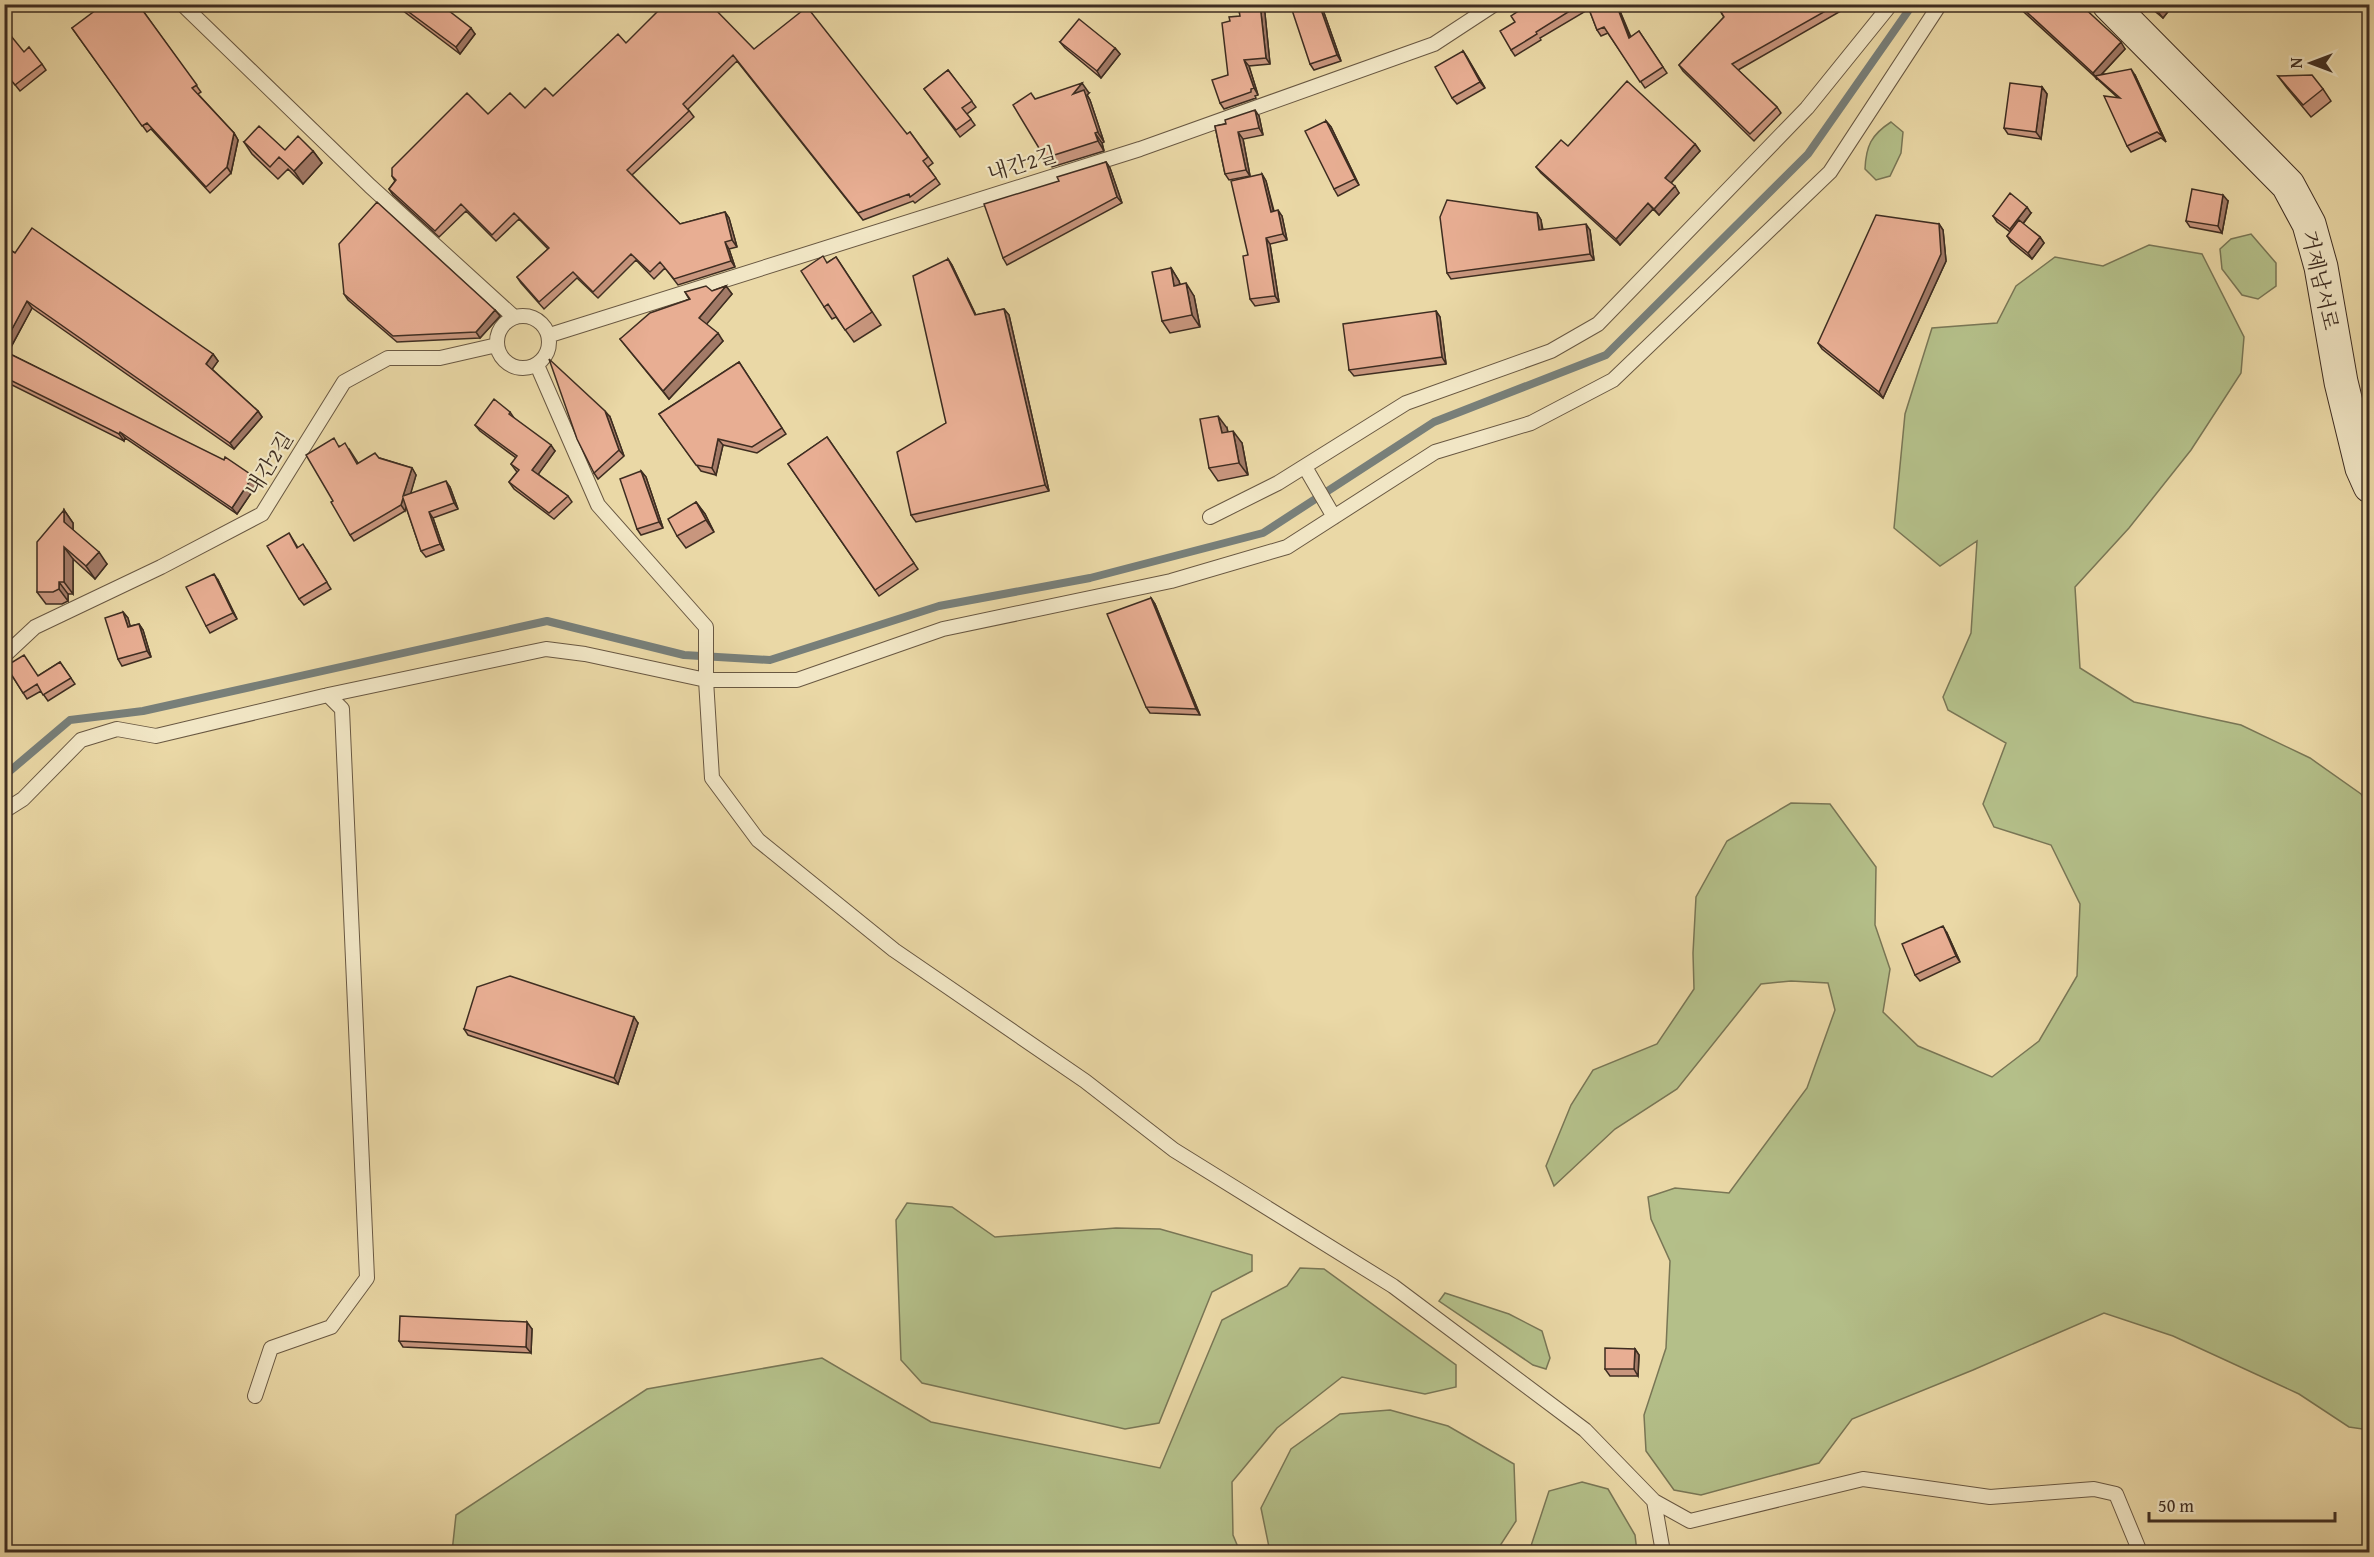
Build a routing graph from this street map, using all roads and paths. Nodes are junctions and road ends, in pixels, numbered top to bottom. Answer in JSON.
{"nodes":[{"id":1,"x":182,"y":4,"type":"edge"},
{"id":2,"x":1496,"y":4,"type":"edge"},
{"id":3,"x":1891,"y":4,"type":"edge"},
{"id":4,"x":1940,"y":4,"type":"edge"},
{"id":5,"x":2109,"y":4,"type":"edge"},
{"id":6,"x":514,"y":317,"type":"junction"},
{"id":7,"x":550,"y":335,"type":"junction"},
{"id":8,"x":497,"y":345,"type":"junction"},
{"id":9,"x":537,"y":365,"type":"junction"},
{"id":10,"x":1305,"y":467,"type":"junction"},
{"id":11,"x":2367,"y":472,"type":"edge"},
{"id":12,"x":1210,"y":517,"type":"dead end"},
{"id":13,"x":1334,"y":517,"type":"junction"},
{"id":14,"x":4,"y":656,"type":"edge"},
{"id":15,"x":706,"y":680,"type":"junction"},
{"id":16,"x":328,"y":695,"type":"junction"},
{"id":17,"x":4,"y":811,"type":"edge"},
{"id":18,"x":255,"y":1396,"type":"dead end"},
{"id":19,"x":1654,"y":1501,"type":"junction"},
{"id":20,"x":1663,"y":1552,"type":"edge"},
{"id":21,"x":2140,"y":1552,"type":"edge"}],
"edges":[{"from":1,"to":6,"type":"lane"},
{"from":2,"to":7,"type":"lane","name":"내간2길"},
{"from":3,"to":10,"type":"lane"},
{"from":4,"to":13,"type":"lane"},
{"from":5,"to":11,"type":"main road","name":"거제남서로"},
{"from":6,"to":7,"type":"lane"},
{"from":6,"to":8,"type":"lane"},
{"from":7,"to":9,"type":"lane"},
{"from":8,"to":9,"type":"lane"},
{"from":8,"to":14,"type":"lane","name":"내간2길"},
{"from":9,"to":15,"type":"lane"},
{"from":10,"to":12,"type":"lane"},
{"from":10,"to":13,"type":"lane"},
{"from":13,"to":15,"type":"lane"},
{"from":15,"to":16,"type":"lane"},
{"from":15,"to":19,"type":"lane"},
{"from":16,"to":17,"type":"lane"},
{"from":16,"to":18,"type":"lane"},
{"from":19,"to":20,"type":"lane"},
{"from":19,"to":21,"type":"lane"}]}
